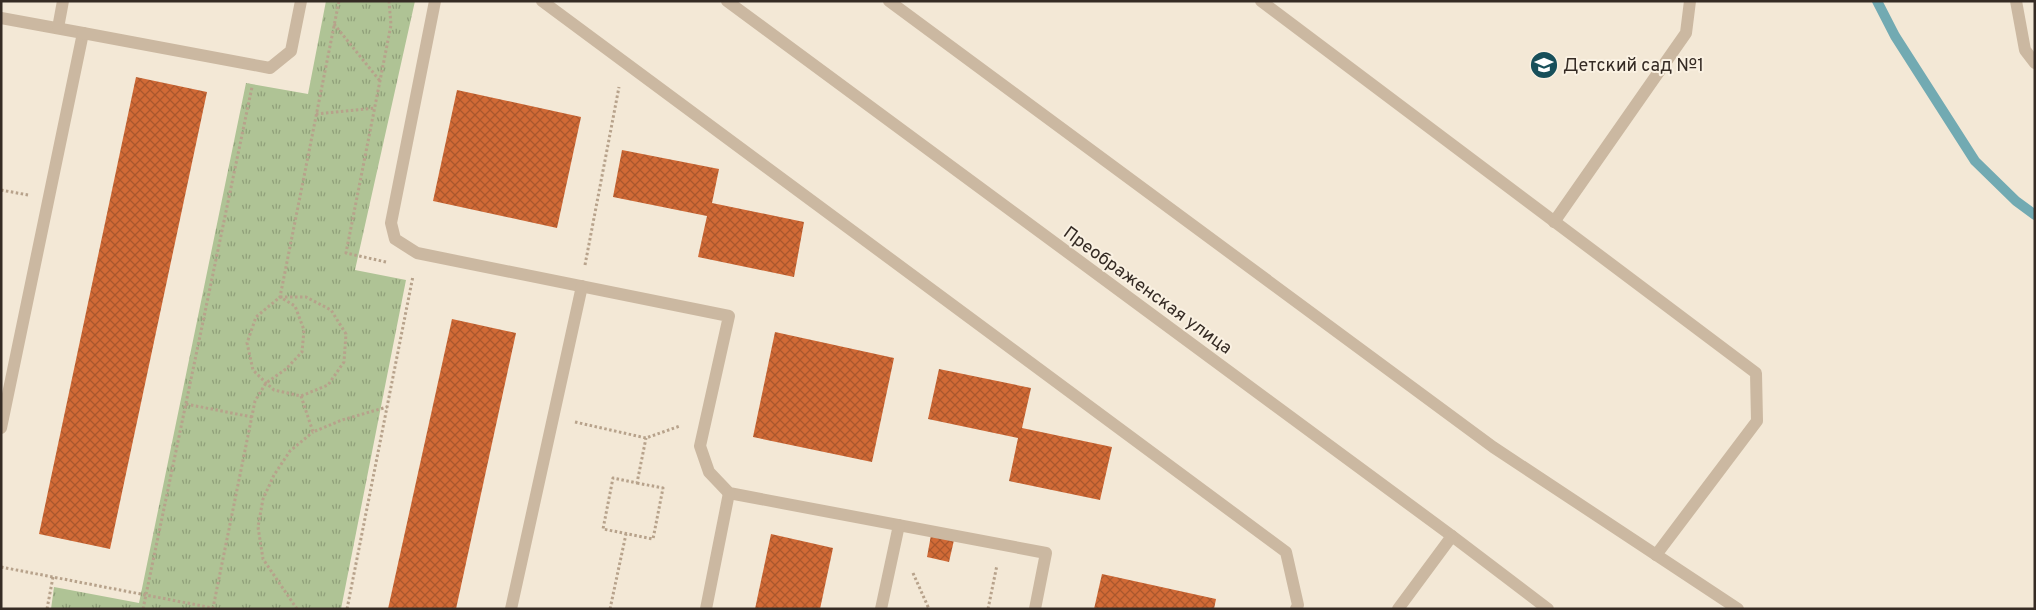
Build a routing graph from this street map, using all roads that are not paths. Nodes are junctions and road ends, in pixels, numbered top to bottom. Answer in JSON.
{"nodes":[{"id":1,"x":63,"y":1,"type":"edge"},
{"id":2,"x":302,"y":1,"type":"edge"},
{"id":3,"x":435,"y":1,"type":"edge"},
{"id":4,"x":542,"y":1,"type":"edge"},
{"id":5,"x":727,"y":1,"type":"edge"},
{"id":6,"x":889,"y":1,"type":"edge"},
{"id":7,"x":1261,"y":1,"type":"edge"},
{"id":8,"x":1690,"y":1,"type":"edge"},
{"id":9,"x":2016,"y":1,"type":"edge"},
{"id":10,"x":1,"y":18,"type":"edge"},
{"id":11,"x":58,"y":28,"type":"junction"},
{"id":12,"x":83,"y":33,"type":"junction"},
{"id":13,"x":2035,"y":63,"type":"edge"},
{"id":14,"x":1554,"y":222,"type":"junction"},
{"id":15,"x":582,"y":286,"type":"junction"},
{"id":16,"x":1,"y":428,"type":"edge"},
{"id":17,"x":729,"y":493,"type":"junction"},
{"id":18,"x":899,"y":525,"type":"junction"},
{"id":19,"x":1452,"y":536,"type":"junction"},
{"id":20,"x":1656,"y":555,"type":"junction"},
{"id":21,"x":511,"y":609,"type":"edge"},
{"id":22,"x":706,"y":609,"type":"edge"},
{"id":23,"x":881,"y":609,"type":"edge"},
{"id":24,"x":1035,"y":609,"type":"edge"},
{"id":25,"x":1296,"y":609,"type":"edge"},
{"id":26,"x":1398,"y":609,"type":"edge"},
{"id":27,"x":1548,"y":609,"type":"edge"},
{"id":28,"x":1738,"y":609,"type":"edge"}],
"edges":[{"from":1,"to":11,"type":"street"},
{"from":2,"to":12,"type":"street"},
{"from":3,"to":15,"type":"street"},
{"from":4,"to":25,"type":"street"},
{"from":5,"to":19,"type":"street","name":"Преображенская улица"},
{"from":6,"to":20,"type":"street"},
{"from":7,"to":14,"type":"street"},
{"from":8,"to":14,"type":"street"},
{"from":9,"to":13,"type":"street"},
{"from":10,"to":11,"type":"street"},
{"from":11,"to":12,"type":"street"},
{"from":12,"to":16,"type":"street"},
{"from":14,"to":20,"type":"street"},
{"from":15,"to":17,"type":"street"},
{"from":15,"to":21,"type":"street"},
{"from":17,"to":18,"type":"street"},
{"from":17,"to":22,"type":"street"},
{"from":18,"to":23,"type":"street"},
{"from":18,"to":24,"type":"street"},
{"from":19,"to":26,"type":"street"},
{"from":19,"to":27,"type":"street","name":"Преображенская улица"},
{"from":20,"to":28,"type":"street"}]}
